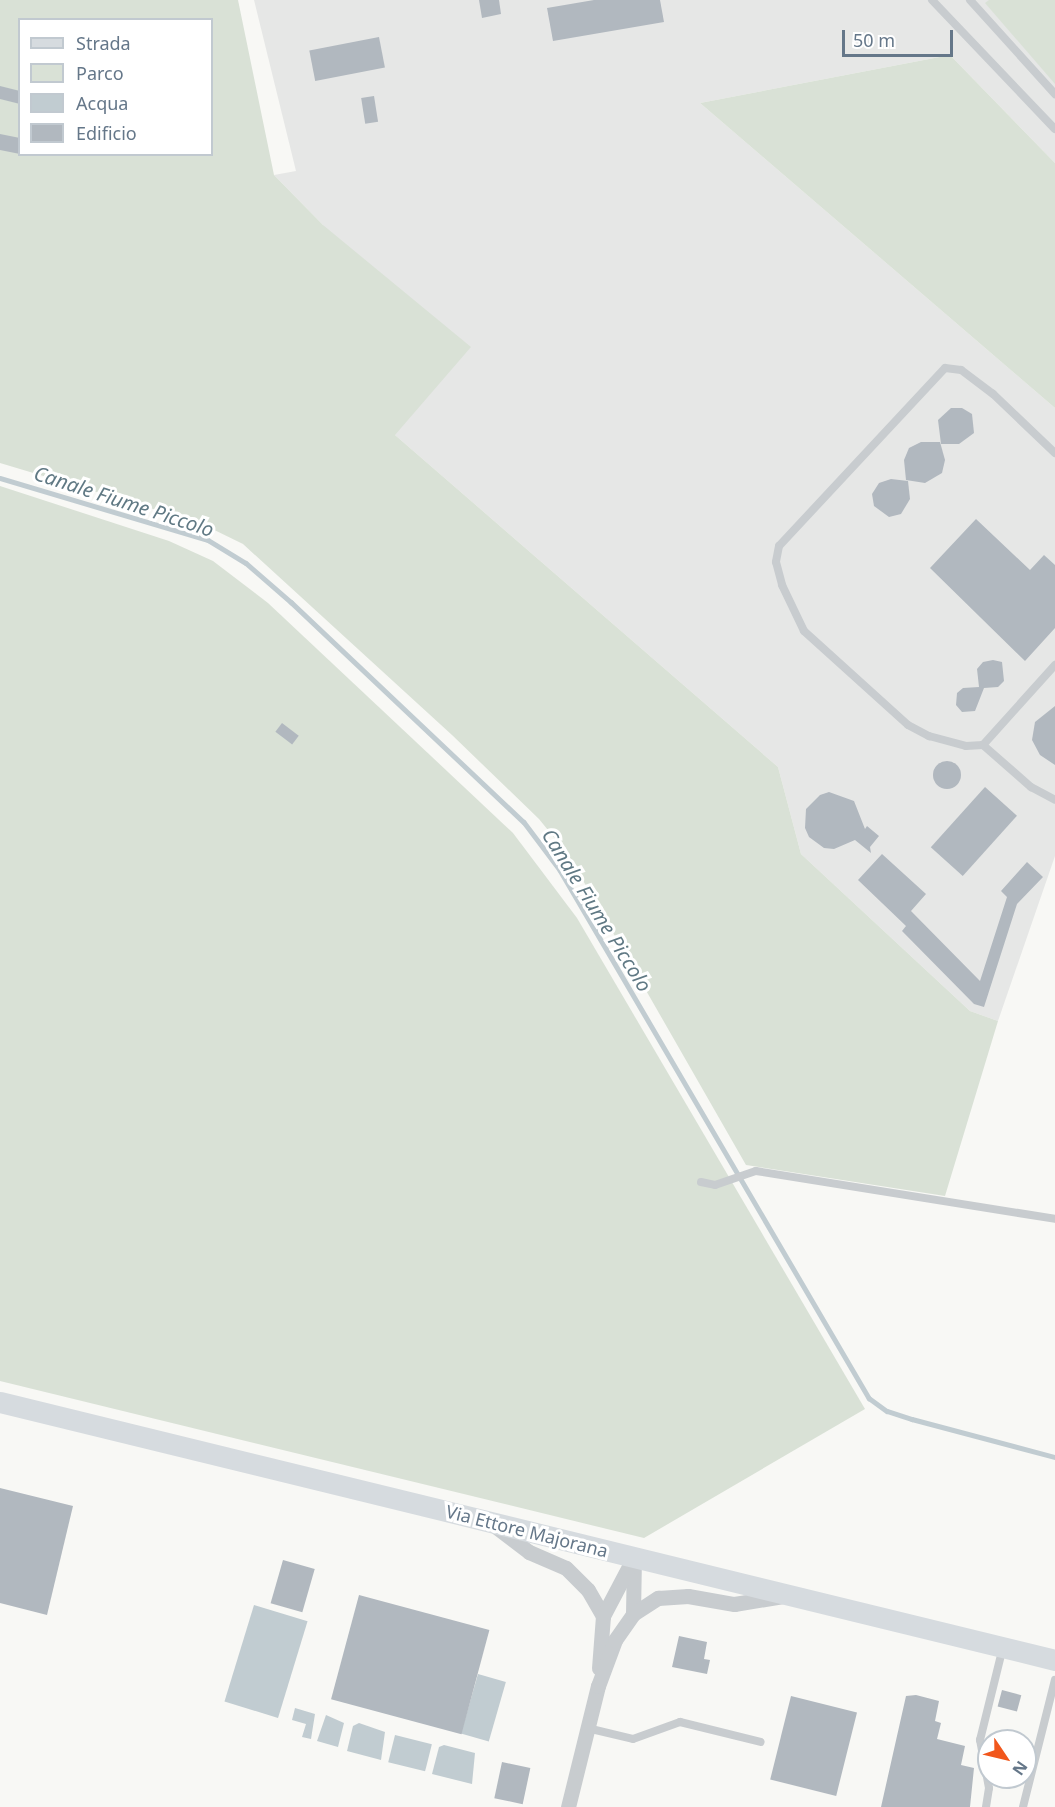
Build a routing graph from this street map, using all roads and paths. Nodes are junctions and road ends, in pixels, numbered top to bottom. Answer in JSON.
{"nodes":[{"id":1,"x":932,"y":0,"type":"edge"},
{"id":2,"x":970,"y":0,"type":"edge"},
{"id":3,"x":1055,"y":94,"type":"edge"},
{"id":4,"x":1055,"y":129,"type":"edge"},
{"id":5,"x":1055,"y":453,"type":"edge"},
{"id":6,"x":1055,"y":665,"type":"edge"},
{"id":7,"x":983,"y":745,"type":"junction"},
{"id":8,"x":1055,"y":800,"type":"edge"},
{"id":9,"x":701,"y":1182,"type":"dead end"},
{"id":10,"x":1055,"y":1218,"type":"edge"},
{"id":11,"x":0,"y":1390,"type":"edge"},
{"id":12,"x":0,"y":1402,"type":"edge"},
{"id":13,"x":0,"y":1418,"type":"edge"},
{"id":14,"x":86,"y":1424,"type":"junction"},
{"id":15,"x":488,"y":1521,"type":"junction"},
{"id":16,"x":634,"y":1557,"type":"junction"},
{"id":17,"x":790,"y":1595,"type":"junction"},
{"id":18,"x":633,"y":1614,"type":"junction"},
{"id":19,"x":603,"y":1616,"type":"junction"},
{"id":20,"x":1003,"y":1647,"type":"junction"},
{"id":21,"x":1055,"y":1660,"type":"edge"},
{"id":22,"x":1055,"y":1680,"type":"edge"},
{"id":23,"x":598,"y":1686,"type":"junction"},
{"id":24,"x":587,"y":1728,"type":"junction"},
{"id":25,"x":761,"y":1742,"type":"dead end"},
{"id":26,"x":568,"y":1807,"type":"edge"},
{"id":27,"x":986,"y":1807,"type":"edge"},
{"id":28,"x":1023,"y":1807,"type":"edge"}],
"edges":[{"from":1,"to":4,"type":"lane"},
{"from":2,"to":3,"type":"lane"},
{"from":5,"to":7,"type":"lane"},
{"from":6,"to":7,"type":"lane"},
{"from":7,"to":8,"type":"lane"},
{"from":9,"to":10,"type":"lane"},
{"from":11,"to":14,"type":"main road"},
{"from":12,"to":14,"type":"main road","name":"Via Ettore Majorana"},
{"from":13,"to":14,"type":"main road"},
{"from":14,"to":15,"type":"main road","name":"Via Ettore Majorana"},
{"from":15,"to":16,"type":"main road","name":"Via Ettore Majorana"},
{"from":15,"to":19,"type":"street"},
{"from":16,"to":17,"type":"main road","name":"Via Ettore Majorana"},
{"from":16,"to":18,"type":"street"},
{"from":16,"to":19,"type":"street"},
{"from":17,"to":18,"type":"street"},
{"from":17,"to":20,"type":"main road","name":"Via Ettore Majorana"},
{"from":18,"to":23,"type":"street"},
{"from":19,"to":23,"type":"street"},
{"from":20,"to":21,"type":"main road","name":"Via Ettore Majorana"},
{"from":20,"to":27,"type":"lane"},
{"from":22,"to":28,"type":"lane"},
{"from":23,"to":24,"type":"street"},
{"from":24,"to":25,"type":"lane"},
{"from":24,"to":26,"type":"street"}]}
